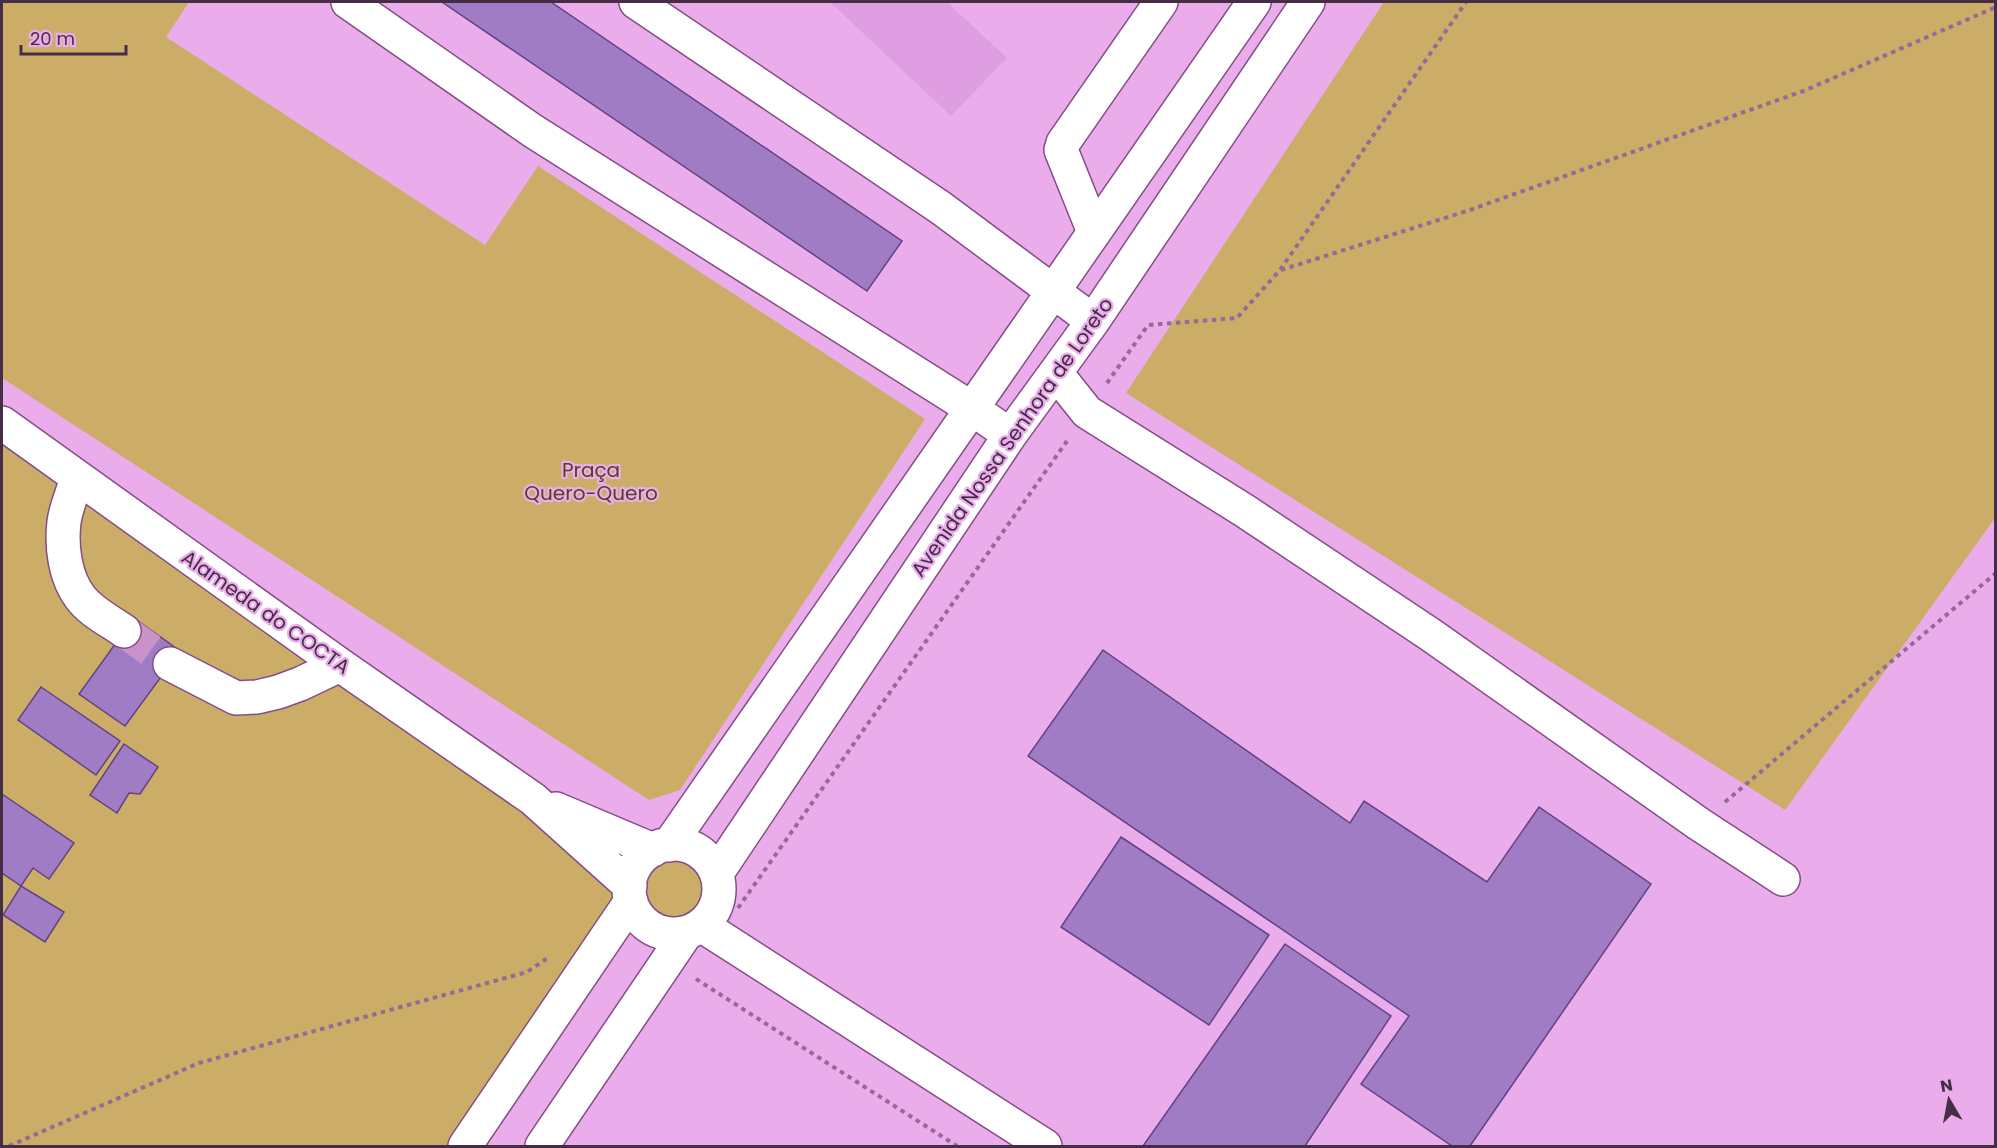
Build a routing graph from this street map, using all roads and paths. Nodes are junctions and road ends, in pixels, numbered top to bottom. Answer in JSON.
{"nodes":[{"id":1,"x":348,"y":2,"type":"edge"},
{"id":2,"x":636,"y":2,"type":"edge"},
{"id":3,"x":1161,"y":2,"type":"edge"},
{"id":4,"x":1254,"y":2,"type":"edge"},
{"id":5,"x":1308,"y":2,"type":"edge"},
{"id":6,"x":1466,"y":2,"type":"edge"},
{"id":7,"x":1995,"y":7,"type":"edge"},
{"id":8,"x":1094,"y":232,"type":"junction"},
{"id":9,"x":1280,"y":270,"type":"junction"},
{"id":10,"x":1052,"y":291,"type":"junction"},
{"id":11,"x":1092,"y":321,"type":"junction"},
{"id":12,"x":1056,"y":373,"type":"junction"},
{"id":13,"x":971,"y":408,"type":"junction"},
{"id":14,"x":1087,"y":412,"type":"junction"},
{"id":15,"x":2,"y":423,"type":"edge"},
{"id":16,"x":1010,"y":435,"type":"junction"},
{"id":17,"x":77,"y":478,"type":"junction"},
{"id":18,"x":1995,"y":573,"type":"edge"},
{"id":19,"x":124,"y":631,"type":"tunnel mouth"},
{"id":20,"x":170,"y":664,"type":"tunnel mouth"},
{"id":21,"x":340,"y":665,"type":"junction"},
{"id":22,"x":532,"y":799,"type":"junction"},
{"id":23,"x":1699,"y":824,"type":"junction"},
{"id":24,"x":661,"y":847,"type":"junction"},
{"id":25,"x":717,"y":873,"type":"junction"},
{"id":26,"x":1783,"y":879,"type":"dead end"},
{"id":27,"x":630,"y":893,"type":"junction"},
{"id":28,"x":702,"y":931,"type":"junction"},
{"id":29,"x":556,"y":953,"type":"dead end"},
{"id":30,"x":9,"y":1146,"type":"edge"},
{"id":31,"x":465,"y":1146,"type":"edge"},
{"id":32,"x":542,"y":1146,"type":"edge"},
{"id":33,"x":957,"y":1146,"type":"edge"},
{"id":34,"x":1045,"y":1146,"type":"edge"}],
"edges":[{"from":1,"to":13,"type":"lane"},
{"from":2,"to":10,"type":"lane"},
{"from":3,"to":8,"type":"lane"},
{"from":4,"to":8,"type":"lane"},
{"from":5,"to":11,"type":"lane","name":"Avenida Nossa Senhora de Loreto"},
{"from":6,"to":9,"type":"path"},
{"from":7,"to":9,"type":"path"},
{"from":8,"to":10,"type":"lane"},
{"from":9,"to":14,"type":"path"},
{"from":10,"to":11,"type":"lane"},
{"from":10,"to":13,"type":"lane"},
{"from":11,"to":12,"type":"lane","name":"Avenida Nossa Senhora de Loreto"},
{"from":12,"to":14,"type":"lane"},
{"from":12,"to":16,"type":"lane","name":"Avenida Nossa Senhora de Loreto"},
{"from":13,"to":16,"type":"lane"},
{"from":13,"to":24,"type":"lane"},
{"from":14,"to":23,"type":"lane"},
{"from":14,"to":28,"type":"path"},
{"from":15,"to":17,"type":"lane","name":"Alameda do COCTA"},
{"from":16,"to":25,"type":"lane","name":"Avenida Nossa Senhora de Loreto"},
{"from":17,"to":19,"type":"lane"},
{"from":17,"to":21,"type":"lane","name":"Alameda do COCTA"},
{"from":18,"to":23,"type":"path"},
{"from":20,"to":21,"type":"lane"},
{"from":21,"to":22,"type":"lane","name":"Alameda do COCTA"},
{"from":22,"to":24,"type":"lane"},
{"from":22,"to":27,"type":"lane"},
{"from":23,"to":26,"type":"lane"},
{"from":24,"to":25,"type":"lane"},
{"from":24,"to":27,"type":"lane"},
{"from":25,"to":28,"type":"lane"},
{"from":27,"to":28,"type":"lane"},
{"from":27,"to":31,"type":"lane"},
{"from":28,"to":32,"type":"lane"},
{"from":28,"to":33,"type":"path"},
{"from":28,"to":34,"type":"lane"},
{"from":29,"to":30,"type":"path"}]}
